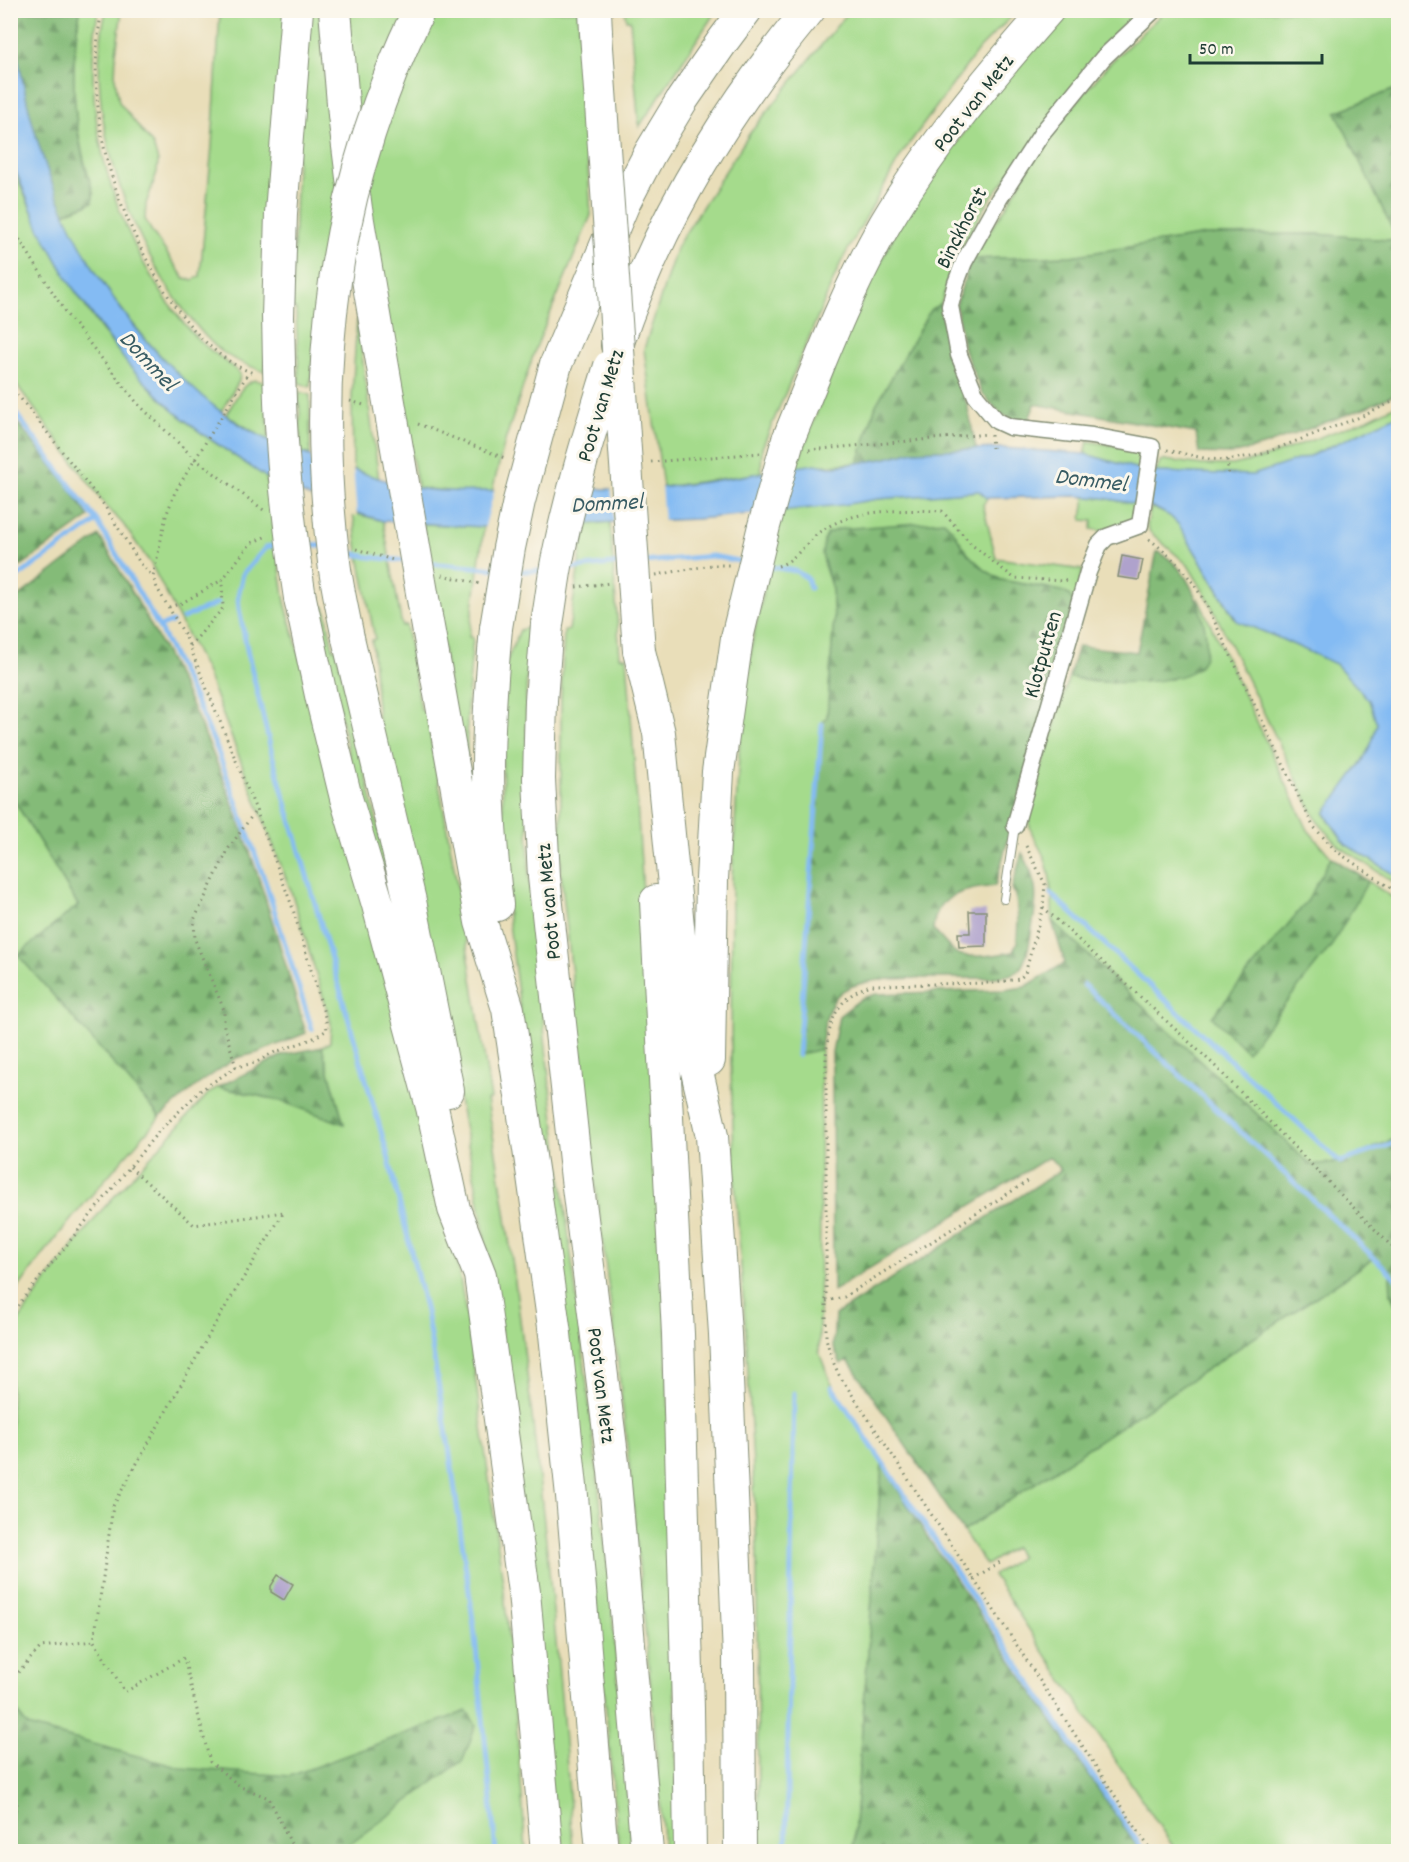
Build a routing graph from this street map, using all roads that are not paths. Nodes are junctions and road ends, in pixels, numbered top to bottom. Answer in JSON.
{"nodes":[{"id":1,"x":297,"y":10,"type":"edge"},
{"id":2,"x":335,"y":10,"type":"edge"},
{"id":3,"x":419,"y":10,"type":"edge"},
{"id":4,"x":746,"y":10,"type":"edge"},
{"id":5,"x":809,"y":10,"type":"edge"},
{"id":6,"x":1048,"y":10,"type":"edge"},
{"id":7,"x":1154,"y":10,"type":"edge"},
{"id":8,"x":595,"y":22,"type":"edge"},
{"id":9,"x":1142,"y":519,"type":"joint"},
{"id":10,"x":639,"y":651,"type":"junction"},
{"id":11,"x":1015,"y":826,"type":"joint"},
{"id":12,"x":1004,"y":899,"type":"dead end"},
{"id":13,"x":508,"y":1009,"type":"junction"},
{"id":14,"x":712,"y":1136,"type":"junction"},
{"id":15,"x":480,"y":1275,"type":"junction"},
{"id":16,"x":547,"y":1851,"type":"edge"},
{"id":17,"x":602,"y":1851,"type":"edge"},
{"id":18,"x":647,"y":1851,"type":"edge"},
{"id":19,"x":690,"y":1851,"type":"edge"},
{"id":20,"x":740,"y":1851,"type":"edge"}],
"edges":[{"from":1,"to":15,"type":"highway","bridge":true},
{"from":2,"to":13,"type":"highway","bridge":true},
{"from":3,"to":15,"type":"highway","bridge":true},
{"from":4,"to":13,"type":"highway","bridge":true},
{"from":5,"to":18,"type":"highway","name":"Poot van Metz","bridge":true},
{"from":6,"to":14,"type":"highway","name":"Poot van Metz","bridge":true},
{"from":7,"to":9,"type":"street","name":"Binckhorst"},
{"from":8,"to":10,"type":"highway","bridge":true},
{"from":9,"to":11,"type":"street","name":"Klotputten"},
{"from":10,"to":14,"type":"highway"},
{"from":10,"to":19,"type":"highway"},
{"from":11,"to":12,"type":"lane","name":"Klotputten"},
{"from":13,"to":17,"type":"highway"},
{"from":14,"to":20,"type":"highway"},
{"from":15,"to":16,"type":"highway"}]}
